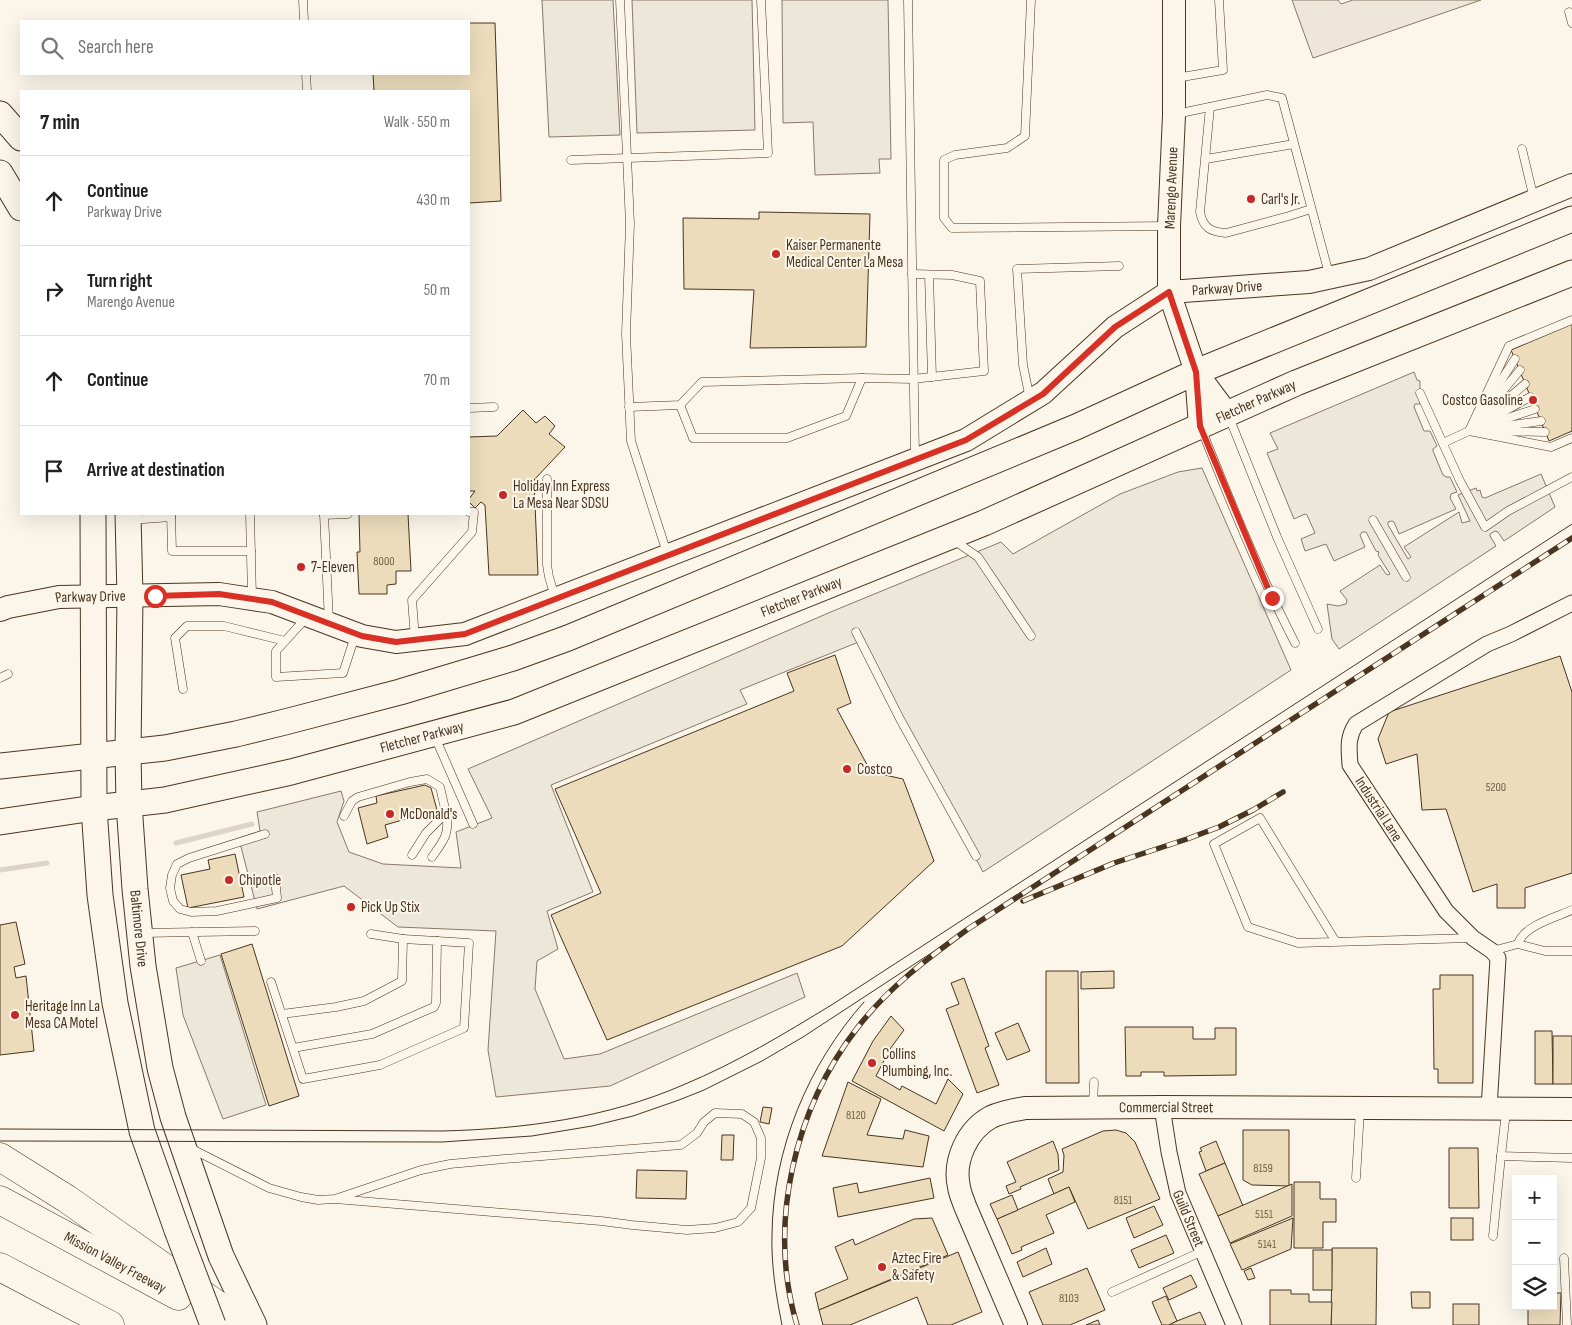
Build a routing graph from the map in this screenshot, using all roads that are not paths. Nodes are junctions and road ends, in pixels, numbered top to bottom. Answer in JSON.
{"nodes":[{"id":1,"x":303,"y":0,"type":"edge"},
{"id":2,"x":620,"y":0,"type":"edge"},
{"id":3,"x":761,"y":0,"type":"edge"},
{"id":4,"x":908,"y":0,"type":"edge"},
{"id":5,"x":1031,"y":0,"type":"edge"},
{"id":6,"x":1174,"y":0,"type":"edge"},
{"id":7,"x":1219,"y":0,"type":"edge"},
{"id":8,"x":1569,"y":12,"type":"dead end"},
{"id":9,"x":304,"y":20,"type":"edge"},
{"id":10,"x":1572,"y":23,"type":"edge"},
{"id":11,"x":306,"y":75,"type":"edge"},
{"id":12,"x":1174,"y":78,"type":"junction"},
{"id":13,"x":307,"y":90,"type":"edge"},
{"id":14,"x":1210,"y":107,"type":"junction"},
{"id":15,"x":0,"y":114,"type":"edge"},
{"id":16,"x":1174,"y":115,"type":"junction"},
{"id":17,"x":20,"y":137,"type":"edge"},
{"id":18,"x":1294,"y":144,"type":"junction"},
{"id":19,"x":1522,"y":149,"type":"dead end"},
{"id":20,"x":628,"y":158,"type":"junction"},
{"id":21,"x":1206,"y":159,"type":"junction"},
{"id":22,"x":571,"y":160,"type":"dead end"},
{"id":23,"x":0,"y":173,"type":"edge"},
{"id":24,"x":1572,"y":185,"type":"edge"},
{"id":25,"x":1535,"y":201,"type":"junction"},
{"id":26,"x":20,"y":206,"type":"edge"},
{"id":27,"x":1311,"y":209,"type":"junction"},
{"id":28,"x":1572,"y":219,"type":"edge"},
{"id":29,"x":1169,"y":226,"type":"junction"},
{"id":30,"x":1119,"y":266,"type":"dead end"},
{"id":31,"x":1572,"y":273,"type":"edge"},
{"id":32,"x":912,"y":274,"type":"junction"},
{"id":33,"x":929,"y":275,"type":"junction"},
{"id":34,"x":1330,"y":278,"type":"junction"},
{"id":35,"x":1169,"y":292,"type":"junction"},
{"id":36,"x":1572,"y":320,"type":"edge"},
{"id":37,"x":1514,"y":359,"type":"dead end"},
{"id":38,"x":1520,"y":370,"type":"dead end"},
{"id":39,"x":1196,"y":372,"type":"junction"},
{"id":40,"x":862,"y":378,"type":"junction"},
{"id":41,"x":932,"y":378,"type":"junction"},
{"id":42,"x":913,"y":380,"type":"junction"},
{"id":43,"x":1525,"y":384,"type":"dead end"},
{"id":44,"x":1420,"y":393,"type":"dead end"},
{"id":45,"x":1530,"y":397,"type":"dead end"},
{"id":46,"x":1031,"y":401,"type":"junction"},
{"id":47,"x":680,"y":405,"type":"junction"},
{"id":48,"x":494,"y":407,"type":"dead end"},
{"id":49,"x":630,"y":407,"type":"junction"},
{"id":50,"x":470,"y":408,"type":"edge"},
{"id":51,"x":1535,"y":410,"type":"dead end"},
{"id":52,"x":1228,"y":415,"type":"junction"},
{"id":53,"x":1541,"y":421,"type":"dead end"},
{"id":54,"x":1200,"y":426,"type":"junction"},
{"id":55,"x":1470,"y":431,"type":"junction"},
{"id":56,"x":1545,"y":432,"type":"dead end"},
{"id":57,"x":1572,"y":438,"type":"edge"},
{"id":58,"x":1443,"y":443,"type":"junction"},
{"id":59,"x":915,"y":460,"type":"junction"},
{"id":60,"x":1572,"y":477,"type":"edge"},
{"id":61,"x":547,"y":479,"type":"dead end"},
{"id":62,"x":470,"y":512,"type":"edge"},
{"id":63,"x":93,"y":515,"type":"edge"},
{"id":64,"x":250,"y":515,"type":"edge"},
{"id":65,"x":324,"y":515,"type":"edge"},
{"id":66,"x":171,"y":516,"type":"edge"},
{"id":67,"x":128,"y":517,"type":"edge"},
{"id":68,"x":1373,"y":520,"type":"dead end"},
{"id":69,"x":949,"y":537,"type":"junction"},
{"id":70,"x":251,"y":551,"type":"junction"},
{"id":71,"x":668,"y":555,"type":"junction"},
{"id":72,"x":1406,"y":576,"type":"dead end"},
{"id":73,"x":93,"y":597,"type":"junction"},
{"id":74,"x":130,"y":597,"type":"junction"},
{"id":75,"x":252,"y":599,"type":"junction"},
{"id":76,"x":556,"y":599,"type":"junction"},
{"id":77,"x":1572,"y":603,"type":"edge"},
{"id":78,"x":0,"y":610,"type":"edge"},
{"id":79,"x":309,"y":616,"type":"junction"},
{"id":80,"x":329,"y":624,"type":"junction"},
{"id":81,"x":1318,"y":629,"type":"dead end"},
{"id":82,"x":856,"y":632,"type":"dead end"},
{"id":83,"x":356,"y":634,"type":"junction"},
{"id":84,"x":1031,"y":636,"type":"dead end"},
{"id":85,"x":415,"y":640,"type":"junction"},
{"id":86,"x":285,"y":641,"type":"junction"},
{"id":87,"x":1295,"y":643,"type":"dead end"},
{"id":88,"x":8,"y":674,"type":"dead end"},
{"id":89,"x":0,"y":678,"type":"edge"},
{"id":90,"x":183,"y":689,"type":"dead end"},
{"id":91,"x":434,"y":733,"type":"junction"},
{"id":92,"x":128,"y":752,"type":"junction"},
{"id":93,"x":94,"y":756,"type":"junction"},
{"id":94,"x":0,"y":766,"type":"edge"},
{"id":95,"x":129,"y":804,"type":"junction"},
{"id":96,"x":94,"y":808,"type":"junction"},
{"id":97,"x":446,"y":813,"type":"junction"},
{"id":98,"x":344,"y":816,"type":"dead end"},
{"id":99,"x":0,"y":822,"type":"edge"},
{"id":100,"x":473,"y":824,"type":"dead end"},
{"id":101,"x":265,"y":834,"type":"dead end"},
{"id":102,"x":412,"y":856,"type":"dead end"},
{"id":103,"x":976,"y":856,"type":"dead end"},
{"id":104,"x":432,"y":858,"type":"dead end"},
{"id":105,"x":275,"y":878,"type":"dead end"},
{"id":106,"x":1572,"y":910,"type":"edge"},
{"id":107,"x":255,"y":931,"type":"dead end"},
{"id":108,"x":192,"y":932,"type":"junction"},
{"id":109,"x":140,"y":933,"type":"junction"},
{"id":110,"x":371,"y":934,"type":"dead end"},
{"id":111,"x":1473,"y":938,"type":"junction"},
{"id":112,"x":403,"y":939,"type":"junction"},
{"id":113,"x":437,"y":941,"type":"junction"},
{"id":114,"x":1336,"y":942,"type":"junction"},
{"id":115,"x":1518,"y":944,"type":"junction"},
{"id":116,"x":1492,"y":951,"type":"junction"},
{"id":117,"x":1572,"y":951,"type":"edge"},
{"id":118,"x":201,"y":961,"type":"dead end"},
{"id":119,"x":271,"y":982,"type":"dead end"},
{"id":120,"x":282,"y":1014,"type":"junction"},
{"id":121,"x":293,"y":1048,"type":"junction"},
{"id":122,"x":1094,"y":1082,"type":"dead end"},
{"id":123,"x":1162,"y":1107,"type":"junction"},
{"id":124,"x":1093,"y":1108,"type":"junction"},
{"id":125,"x":1360,"y":1108,"type":"junction"},
{"id":126,"x":1498,"y":1109,"type":"junction"},
{"id":127,"x":1572,"y":1109,"type":"edge"},
{"id":128,"x":182,"y":1144,"type":"junction"},
{"id":129,"x":150,"y":1154,"type":"junction"},
{"id":130,"x":1501,"y":1156,"type":"junction"},
{"id":131,"x":0,"y":1157,"type":"edge"},
{"id":132,"x":1572,"y":1158,"type":"edge"},
{"id":133,"x":1356,"y":1178,"type":"dead end"},
{"id":134,"x":335,"y":1199,"type":"junction"},
{"id":135,"x":0,"y":1200,"type":"edge"},
{"id":136,"x":1493,"y":1236,"type":"dead end"},
{"id":137,"x":1203,"y":1251,"type":"junction"},
{"id":138,"x":1564,"y":1258,"type":"dead end"},
{"id":139,"x":0,"y":1267,"type":"edge"},
{"id":140,"x":0,"y":1275,"type":"edge"},
{"id":141,"x":1112,"y":1292,"type":"dead end"},
{"id":142,"x":72,"y":1325,"type":"edge"},
{"id":143,"x":110,"y":1325,"type":"edge"},
{"id":144,"x":213,"y":1325,"type":"edge"},
{"id":145,"x":232,"y":1325,"type":"edge"},
{"id":146,"x":246,"y":1325,"type":"edge"},
{"id":147,"x":254,"y":1325,"type":"edge"},
{"id":148,"x":1016,"y":1325,"type":"edge"},
{"id":149,"x":1234,"y":1325,"type":"edge"},
{"id":150,"x":1567,"y":1325,"type":"edge"}],
"edges":[{"from":1,"to":9,"type":"lane"},
{"from":2,"to":20,"type":"lane"},
{"from":3,"to":20,"type":"lane"},
{"from":4,"to":32,"type":"lane"},
{"from":5,"to":29,"type":"lane"},
{"from":6,"to":12,"type":"street","name":"Marengo Avenue"},
{"from":7,"to":12,"type":"lane"},
{"from":8,"to":10,"type":"lane"},
{"from":11,"to":13,"type":"lane"},
{"from":12,"to":16,"type":"street","name":"Marengo Avenue"},
{"from":14,"to":16,"type":"lane"},
{"from":14,"to":18,"type":"lane"},
{"from":14,"to":21,"type":"lane"},
{"from":15,"to":17,"type":"main road"},
{"from":16,"to":29,"type":"street","name":"Marengo Avenue"},
{"from":18,"to":21,"type":"lane"},
{"from":18,"to":27,"type":"lane"},
{"from":19,"to":25,"type":"lane"},
{"from":20,"to":22,"type":"lane"},
{"from":20,"to":49,"type":"lane"},
{"from":21,"to":27,"type":"lane"},
{"from":23,"to":26,"type":"main road"},
{"from":24,"to":25,"type":"street","name":"Parkway Drive"},
{"from":25,"to":34,"type":"street","name":"Parkway Drive"},
{"from":27,"to":34,"type":"lane"},
{"from":28,"to":39,"type":"main road"},
{"from":29,"to":35,"type":"street","name":"Marengo Avenue"},
{"from":30,"to":46,"type":"lane"},
{"from":31,"to":52,"type":"main road","name":"Fletcher Parkway"},
{"from":32,"to":33,"type":"lane"},
{"from":32,"to":42,"type":"lane"},
{"from":33,"to":41,"type":"lane"},
{"from":33,"to":41,"type":"lane"},
{"from":34,"to":35,"type":"street","name":"Parkway Drive"},
{"from":35,"to":39,"type":"street","name":"Marengo Avenue"},
{"from":35,"to":46,"type":"street","name":"Parkway Drive"},
{"from":36,"to":55,"type":"lane"},
{"from":37,"to":55,"type":"lane"},
{"from":38,"to":55,"type":"lane"},
{"from":39,"to":52,"type":"street","name":"Marengo Avenue"},
{"from":39,"to":54,"type":"street","name":"Marengo Avenue"},
{"from":39,"to":92,"type":"main road"},
{"from":40,"to":42,"type":"lane"},
{"from":40,"to":47,"type":"lane"},
{"from":40,"to":47,"type":"lane"},
{"from":41,"to":42,"type":"lane"},
{"from":42,"to":59,"type":"lane"},
{"from":43,"to":55,"type":"lane"},
{"from":44,"to":58,"type":"lane"},
{"from":45,"to":55,"type":"lane"},
{"from":46,"to":59,"type":"street","name":"Parkway Drive"},
{"from":47,"to":49,"type":"lane"},
{"from":48,"to":50,"type":"lane"},
{"from":49,"to":71,"type":"lane"},
{"from":51,"to":55,"type":"lane"},
{"from":52,"to":54,"type":"main road","name":"Fletcher Parkway"},
{"from":52,"to":81,"type":"lane"},
{"from":53,"to":55,"type":"lane"},
{"from":54,"to":69,"type":"main road","name":"Fletcher Parkway"},
{"from":54,"to":87,"type":"lane"},
{"from":55,"to":56,"type":"lane"},
{"from":55,"to":57,"type":"lane"},
{"from":55,"to":58,"type":"lane"},
{"from":58,"to":60,"type":"lane"},
{"from":59,"to":71,"type":"street","name":"Parkway Drive"},
{"from":61,"to":76,"type":"lane"},
{"from":62,"to":85,"type":"lane"},
{"from":63,"to":73,"type":"main road"},
{"from":64,"to":70,"type":"lane"},
{"from":65,"to":80,"type":"lane"},
{"from":66,"to":67,"type":"lane"},
{"from":66,"to":70,"type":"lane"},
{"from":67,"to":74,"type":"main road","name":"Baltimore Drive"},
{"from":68,"to":72,"type":"lane"},
{"from":69,"to":84,"type":"lane"},
{"from":69,"to":91,"type":"main road","name":"Fletcher Parkway"},
{"from":70,"to":75,"type":"lane"},
{"from":71,"to":76,"type":"street","name":"Parkway Drive"},
{"from":73,"to":74,"type":"street","name":"Parkway Drive"},
{"from":73,"to":78,"type":"street","name":"Parkway Drive"},
{"from":73,"to":93,"type":"main road"},
{"from":74,"to":75,"type":"street","name":"Parkway Drive"},
{"from":74,"to":92,"type":"main road","name":"Baltimore Drive"},
{"from":75,"to":79,"type":"street","name":"Parkway Drive"},
{"from":76,"to":85,"type":"street","name":"Parkway Drive"},
{"from":77,"to":111,"type":"street","name":"Industrial Lane"},
{"from":79,"to":80,"type":"street","name":"Parkway Drive"},
{"from":79,"to":86,"type":"lane"},
{"from":80,"to":83,"type":"street","name":"Parkway Drive"},
{"from":82,"to":103,"type":"lane"},
{"from":83,"to":85,"type":"street","name":"Parkway Drive"},
{"from":83,"to":86,"type":"lane"},
{"from":86,"to":90,"type":"lane"},
{"from":88,"to":89,"type":"lane"},
{"from":91,"to":95,"type":"main road","name":"Fletcher Parkway"},
{"from":91,"to":100,"type":"lane"},
{"from":92,"to":93,"type":"main road"},
{"from":92,"to":95,"type":"main road","name":"Baltimore Drive"},
{"from":93,"to":94,"type":"main road"},
{"from":93,"to":96,"type":"main road"},
{"from":95,"to":96,"type":"main road","name":"Fletcher Parkway"},
{"from":95,"to":109,"type":"main road","name":"Baltimore Drive"},
{"from":96,"to":99,"type":"main road","name":"Fletcher Parkway"},
{"from":96,"to":129,"type":"main road"},
{"from":97,"to":98,"type":"lane"},
{"from":97,"to":102,"type":"lane"},
{"from":97,"to":104,"type":"lane"},
{"from":101,"to":105,"type":"lane"},
{"from":106,"to":115,"type":"lane"},
{"from":107,"to":108,"type":"lane"},
{"from":108,"to":109,"type":"lane"},
{"from":108,"to":118,"type":"lane"},
{"from":109,"to":128,"type":"main road","name":"Baltimore Drive"},
{"from":110,"to":112,"type":"lane"},
{"from":111,"to":114,"type":"lane"},
{"from":111,"to":116,"type":"street","name":"Industrial Lane"},
{"from":112,"to":113,"type":"lane"},
{"from":112,"to":120,"type":"lane"},
{"from":113,"to":121,"type":"lane"},
{"from":113,"to":121,"type":"lane"},
{"from":114,"to":114,"type":"lane"},
{"from":115,"to":116,"type":"lane"},
{"from":115,"to":117,"type":"lane"},
{"from":116,"to":126,"type":"street"},
{"from":119,"to":120,"type":"lane"},
{"from":120,"to":121,"type":"lane"},
{"from":122,"to":124,"type":"lane"},
{"from":123,"to":124,"type":"street","name":"Commercial Street"},
{"from":123,"to":125,"type":"street","name":"Commercial Street"},
{"from":123,"to":137,"type":"street","name":"Guild Street"},
{"from":124,"to":148,"type":"street","name":"Commercial Street"},
{"from":125,"to":126,"type":"street","name":"Commercial Street"},
{"from":125,"to":133,"type":"lane"},
{"from":126,"to":127,"type":"street","name":"Commercial Street"},
{"from":126,"to":130,"type":"lane"},
{"from":128,"to":129,"type":"main road"},
{"from":128,"to":134,"type":"lane"},
{"from":128,"to":147,"type":"main road","name":"Baltimore Drive"},
{"from":129,"to":144,"type":"main road","bridge":true},
{"from":130,"to":132,"type":"lane"},
{"from":130,"to":136,"type":"lane"},
{"from":131,"to":146,"type":"highway"},
{"from":134,"to":134,"type":"lane"},
{"from":135,"to":145,"type":"highway","name":"Mission Valley Freeway"},
{"from":137,"to":141,"type":"lane"},
{"from":137,"to":149,"type":"street","name":"Guild Street"},
{"from":138,"to":150,"type":"lane"},
{"from":139,"to":143,"type":"highway"},
{"from":140,"to":142,"type":"highway"}]}
